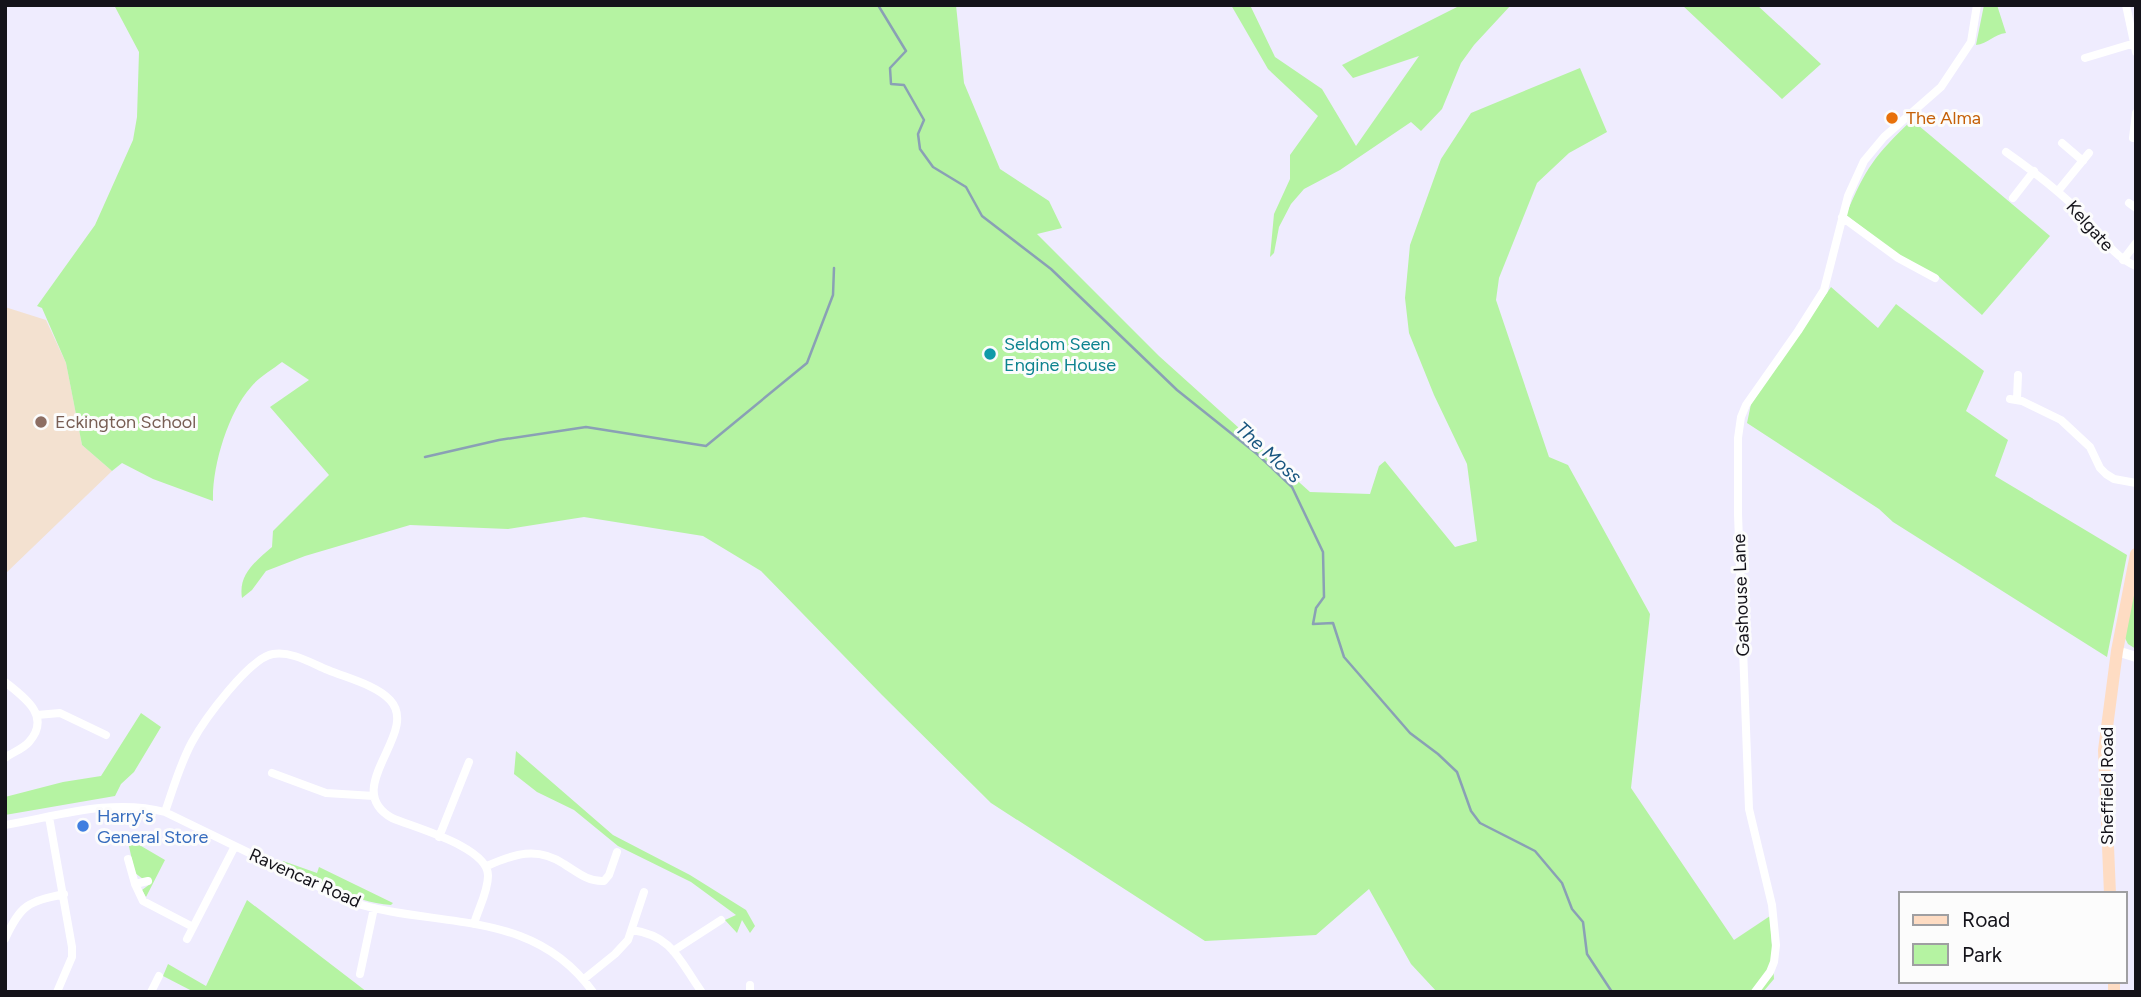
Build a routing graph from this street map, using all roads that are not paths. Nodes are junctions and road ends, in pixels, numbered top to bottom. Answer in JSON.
{"nodes":[{"id":1,"x":1977,"y":5,"type":"edge"},
{"id":2,"x":2128,"y":6,"type":"edge"},
{"id":3,"x":2135,"y":43,"type":"edge"},
{"id":4,"x":2136,"y":52,"type":"edge"},
{"id":5,"x":2085,"y":58,"type":"dead end"},
{"id":6,"x":2136,"y":113,"type":"edge"},
{"id":7,"x":2134,"y":132,"type":"edge"},
{"id":8,"x":2062,"y":143,"type":"dead end"},
{"id":9,"x":2006,"y":152,"type":"dead end"},
{"id":10,"x":2034,"y":172,"type":"junction"},
{"id":11,"x":2058,"y":191,"type":"junction"},
{"id":12,"x":2013,"y":198,"type":"dead end"},
{"id":13,"x":1842,"y":217,"type":"junction"},
{"id":14,"x":2136,"y":243,"type":"edge"},
{"id":15,"x":2123,"y":260,"type":"junction"},
{"id":16,"x":2136,"y":266,"type":"edge"},
{"id":17,"x":1935,"y":278,"type":"dead end"},
{"id":18,"x":2018,"y":375,"type":"dead end"},
{"id":19,"x":2136,"y":483,"type":"edge"},
{"id":20,"x":2136,"y":554,"type":"edge"},
{"id":21,"x":2118,"y":651,"type":"junction"},
{"id":22,"x":2136,"y":657,"type":"edge"},
{"id":23,"x":5,"y":682,"type":"edge"},
{"id":24,"x":37,"y":715,"type":"junction"},
{"id":25,"x":94,"y":729,"type":"junction"},
{"id":26,"x":106,"y":735,"type":"dead end"},
{"id":27,"x":90,"y":738,"type":"dead end"},
{"id":28,"x":5,"y":758,"type":"edge"},
{"id":29,"x":468,"y":762,"type":"dead end"},
{"id":30,"x":272,"y":773,"type":"dead end"},
{"id":31,"x":373,"y":796,"type":"junction"},
{"id":32,"x":165,"y":811,"type":"junction"},
{"id":33,"x":49,"y":817,"type":"junction"},
{"id":34,"x":5,"y":825,"type":"edge"},
{"id":35,"x":439,"y":837,"type":"junction"},
{"id":36,"x":234,"y":846,"type":"junction"},
{"id":37,"x":617,"y":852,"type":"dead end"},
{"id":38,"x":128,"y":859,"type":"dead end"},
{"id":39,"x":487,"y":866,"type":"junction"},
{"id":40,"x":148,"y":881,"type":"dead end"},
{"id":41,"x":135,"y":884,"type":"junction"},
{"id":42,"x":644,"y":892,"type":"dead end"},
{"id":43,"x":2110,"y":892,"type":"edge"},
{"id":44,"x":64,"y":894,"type":"junction"},
{"id":45,"x":374,"y":908,"type":"junction"},
{"id":46,"x":721,"y":920,"type":"dead end"},
{"id":47,"x":474,"y":924,"type":"junction"},
{"id":48,"x":192,"y":927,"type":"junction"},
{"id":49,"x":632,"y":930,"type":"junction"},
{"id":50,"x":5,"y":939,"type":"edge"},
{"id":51,"x":187,"y":939,"type":"dead end"},
{"id":52,"x":673,"y":951,"type":"junction"},
{"id":53,"x":360,"y":974,"type":"dead end"},
{"id":54,"x":159,"y":976,"type":"dead end"},
{"id":55,"x":584,"y":979,"type":"junction"},
{"id":56,"x":696,"y":989,"type":"edge"},
{"id":57,"x":57,"y":992,"type":"edge"},
{"id":58,"x":152,"y":992,"type":"edge"},
{"id":59,"x":593,"y":992,"type":"edge"},
{"id":60,"x":1755,"y":992,"type":"edge"}],
"edges":[{"from":1,"to":13,"type":"street","name":"Gashouse Lane"},
{"from":2,"to":3,"type":"street"},
{"from":3,"to":4,"type":"street"},
{"from":3,"to":5,"type":"street"},
{"from":6,"to":7,"type":"street"},
{"from":8,"to":11,"type":"street","name":"Kelgate"},
{"from":9,"to":10,"type":"street","name":"Kelgate"},
{"from":10,"to":11,"type":"street","name":"Kelgate"},
{"from":10,"to":12,"type":"street"},
{"from":11,"to":15,"type":"street","name":"Kelgate"},
{"from":13,"to":17,"type":"street"},
{"from":13,"to":60,"type":"street","name":"Gashouse Lane"},
{"from":14,"to":15,"type":"street","name":"Kelgate"},
{"from":15,"to":16,"type":"street","name":"Kelgate"},
{"from":18,"to":19,"type":"street"},
{"from":20,"to":21,"type":"main road","name":"Sheffield Road"},
{"from":21,"to":22,"type":"street"},
{"from":21,"to":43,"type":"main road","name":"Sheffield Road"},
{"from":23,"to":24,"type":"street"},
{"from":24,"to":25,"type":"street"},
{"from":24,"to":28,"type":"street"},
{"from":25,"to":26,"type":"street"},
{"from":25,"to":27,"type":"street"},
{"from":29,"to":35,"type":"street"},
{"from":30,"to":31,"type":"street"},
{"from":31,"to":32,"type":"street"},
{"from":31,"to":35,"type":"street"},
{"from":32,"to":33,"type":"street","name":"Ravencar Road"},
{"from":32,"to":36,"type":"street","name":"Ravencar Road"},
{"from":33,"to":34,"type":"street","name":"Ravencar Road"},
{"from":33,"to":44,"type":"street"},
{"from":35,"to":39,"type":"street"},
{"from":36,"to":45,"type":"street","name":"Ravencar Road"},
{"from":36,"to":48,"type":"street"},
{"from":37,"to":39,"type":"street"},
{"from":38,"to":41,"type":"street"},
{"from":39,"to":47,"type":"street"},
{"from":40,"to":41,"type":"street"},
{"from":41,"to":48,"type":"street"},
{"from":42,"to":49,"type":"street"},
{"from":44,"to":50,"type":"street"},
{"from":44,"to":57,"type":"street"},
{"from":45,"to":47,"type":"street","name":"Ravencar Road"},
{"from":45,"to":53,"type":"street"},
{"from":46,"to":52,"type":"street"},
{"from":47,"to":55,"type":"street","name":"Ravencar Road"},
{"from":48,"to":51,"type":"street"},
{"from":49,"to":52,"type":"street"},
{"from":49,"to":55,"type":"street"},
{"from":52,"to":56,"type":"street"},
{"from":54,"to":58,"type":"street"},
{"from":55,"to":59,"type":"street","name":"Ravencar Road"}]}
